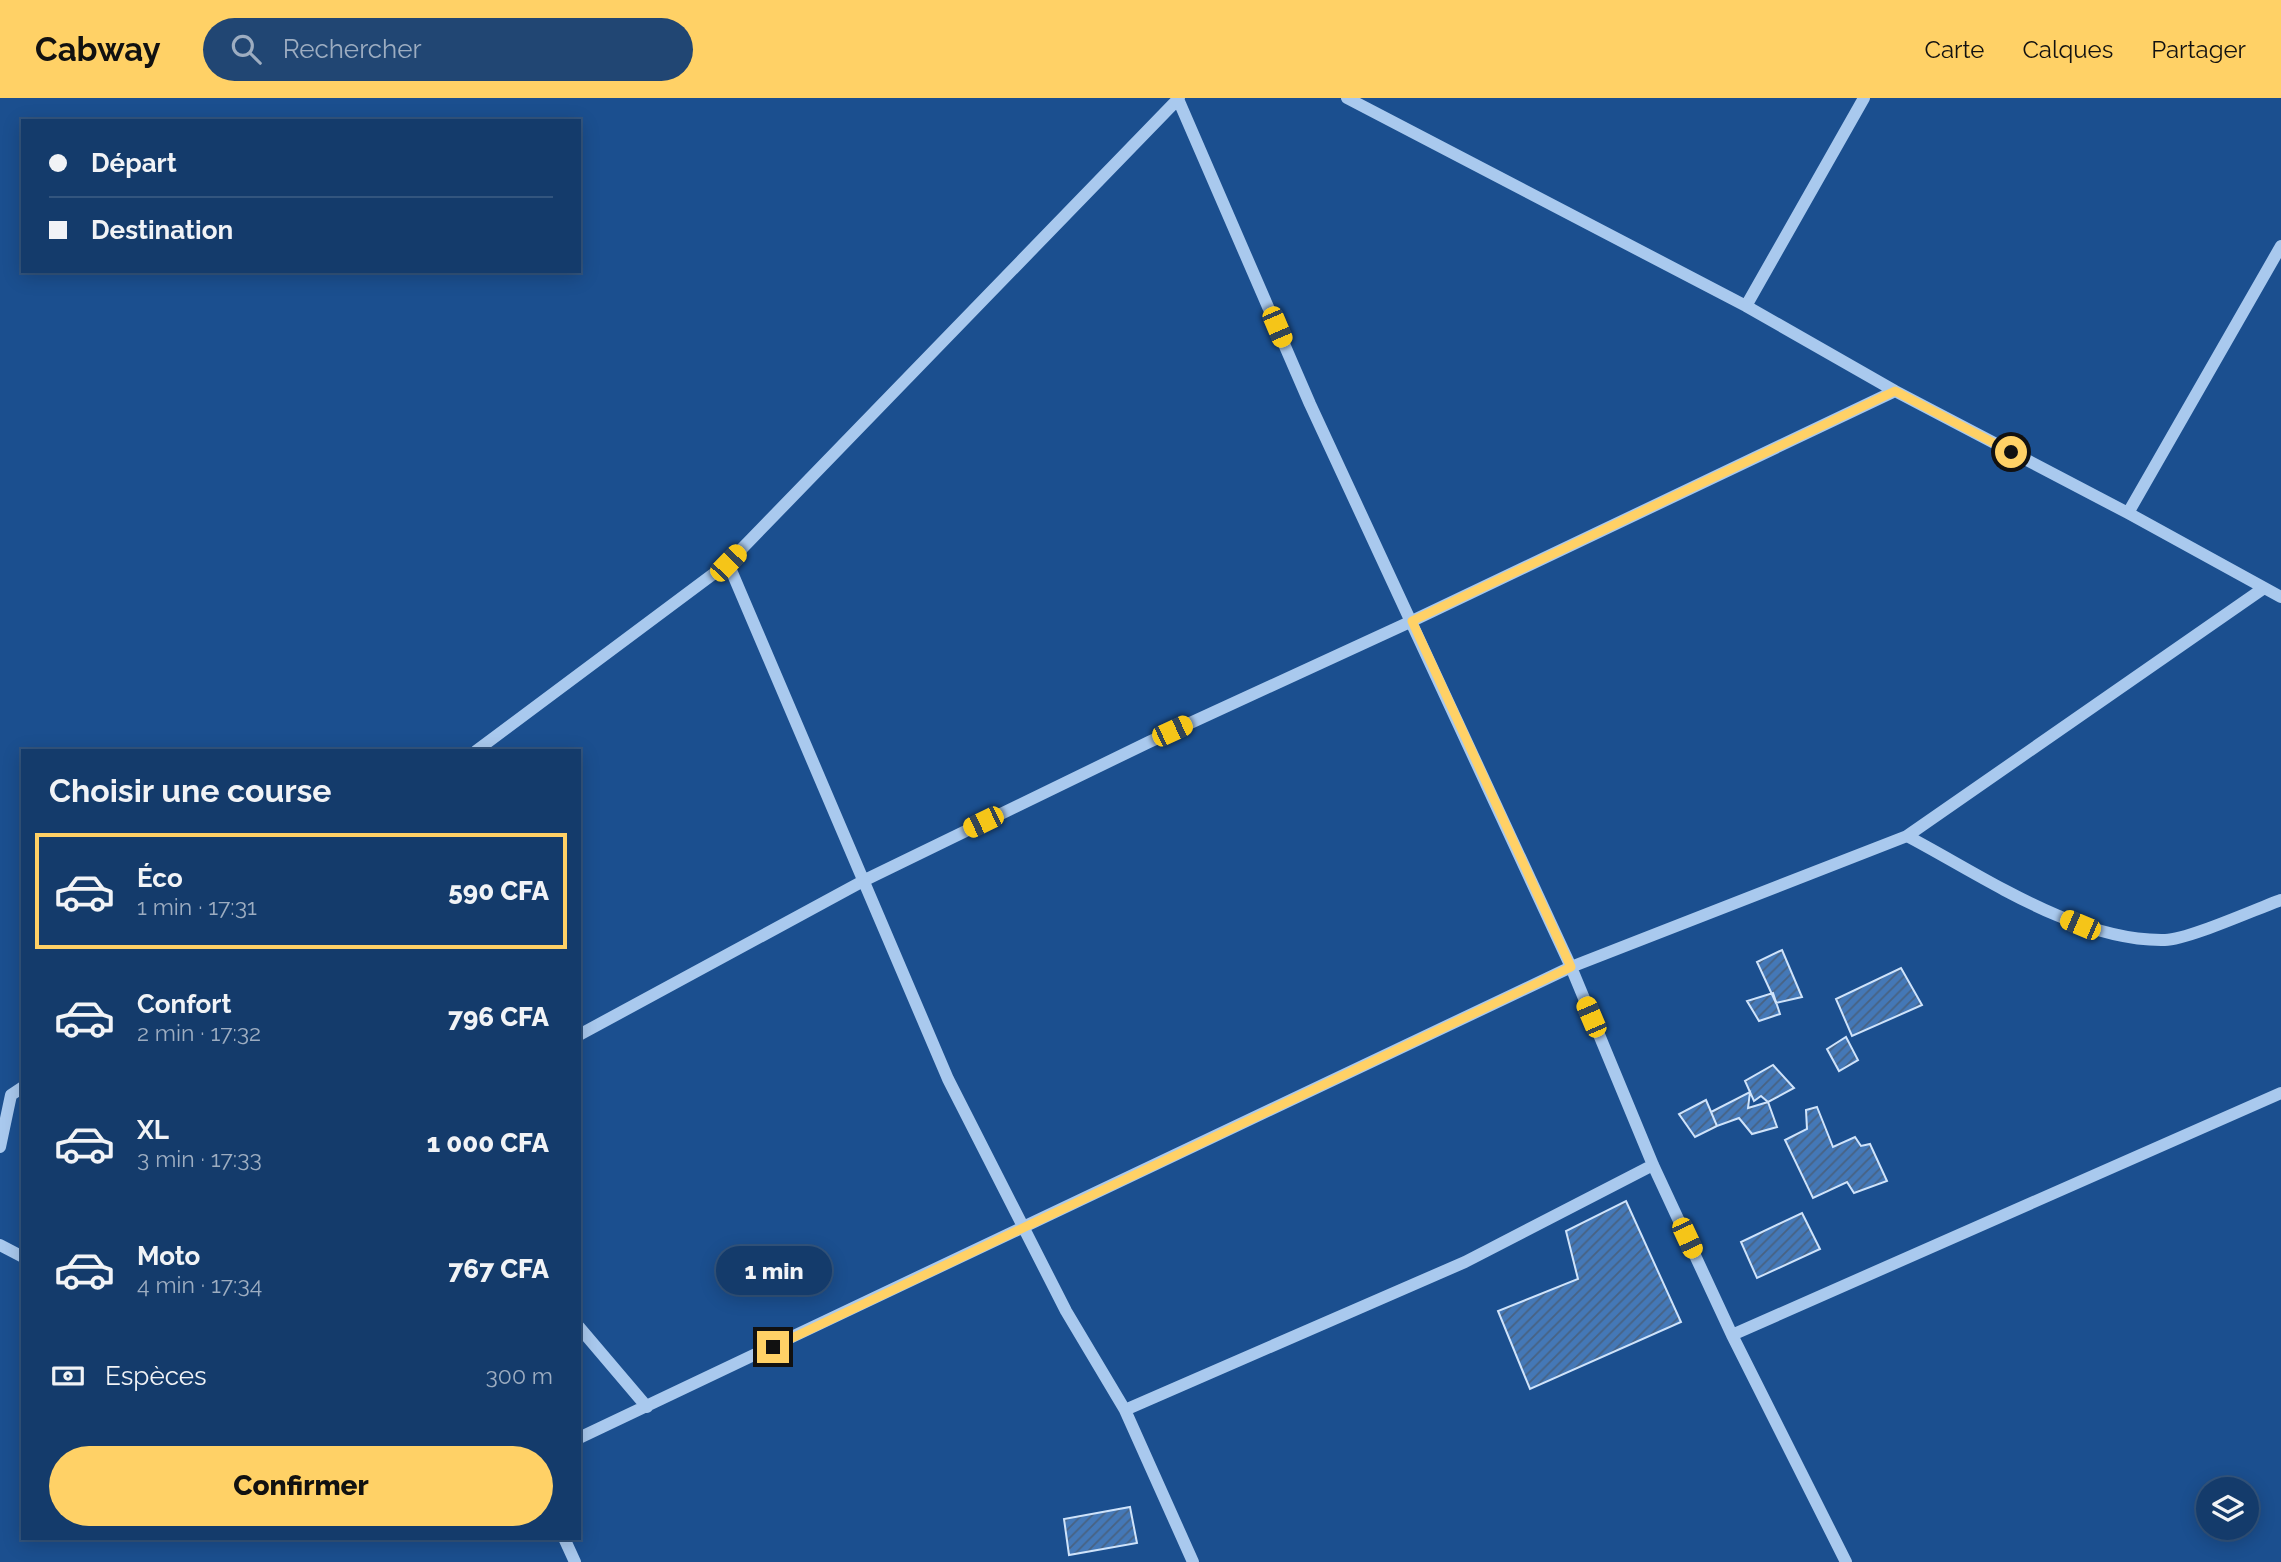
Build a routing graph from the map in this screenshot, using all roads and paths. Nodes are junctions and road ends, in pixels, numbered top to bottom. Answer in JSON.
{"nodes":[{"id":1,"x":1178,"y":98,"type":"edge"},
{"id":2,"x":1347,"y":98,"type":"edge"},
{"id":3,"x":1864,"y":98,"type":"edge"},
{"id":4,"x":2281,"y":246,"type":"edge"},
{"id":5,"x":1746,"y":306,"type":"junction"},
{"id":6,"x":1895,"y":391,"type":"junction"},
{"id":7,"x":2128,"y":513,"type":"junction"},
{"id":8,"x":728,"y":563,"type":"junction"},
{"id":9,"x":2264,"y":588,"type":"junction"},
{"id":10,"x":2281,"y":597,"type":"edge"},
{"id":11,"x":1412,"y":621,"type":"junction"},
{"id":12,"x":479,"y":749,"type":"edge"},
{"id":13,"x":1907,"y":836,"type":"junction"},
{"id":14,"x":865,"y":880,"type":"junction"},
{"id":15,"x":2281,"y":900,"type":"edge"},
{"id":16,"x":1571,"y":967,"type":"junction"},
{"id":17,"x":581,"y":1034,"type":"edge"},
{"id":18,"x":21,"y":1088,"type":"edge"},
{"id":19,"x":2281,"y":1093,"type":"edge"},
{"id":20,"x":0,"y":1147,"type":"edge"},
{"id":21,"x":1653,"y":1165,"type":"junction"},
{"id":22,"x":1024,"y":1226,"type":"junction"},
{"id":23,"x":0,"y":1245,"type":"edge"},
{"id":24,"x":21,"y":1256,"type":"edge"},
{"id":25,"x":581,"y":1329,"type":"edge"},
{"id":26,"x":1732,"y":1335,"type":"junction"},
{"id":27,"x":647,"y":1407,"type":"junction"},
{"id":28,"x":1125,"y":1410,"type":"junction"},
{"id":29,"x":581,"y":1437,"type":"edge"},
{"id":30,"x":565,"y":1540,"type":"edge"},
{"id":31,"x":575,"y":1562,"type":"edge"},
{"id":32,"x":1193,"y":1562,"type":"edge"},
{"id":33,"x":1846,"y":1562,"type":"edge"}],
"edges":[{"from":1,"to":8,"type":"street"},
{"from":1,"to":11,"type":"street"},
{"from":2,"to":5,"type":"street"},
{"from":3,"to":5,"type":"street"},
{"from":4,"to":7,"type":"street"},
{"from":5,"to":6,"type":"street"},
{"from":6,"to":7,"type":"street"},
{"from":6,"to":11,"type":"street"},
{"from":7,"to":9,"type":"street"},
{"from":8,"to":12,"type":"street"},
{"from":8,"to":14,"type":"street"},
{"from":9,"to":10,"type":"street"},
{"from":9,"to":13,"type":"street"},
{"from":11,"to":14,"type":"street"},
{"from":11,"to":16,"type":"street"},
{"from":13,"to":15,"type":"street"},
{"from":13,"to":16,"type":"street"},
{"from":14,"to":17,"type":"street"},
{"from":14,"to":22,"type":"street"},
{"from":16,"to":21,"type":"street"},
{"from":16,"to":22,"type":"street"},
{"from":18,"to":20,"type":"street"},
{"from":19,"to":26,"type":"street"},
{"from":21,"to":26,"type":"street"},
{"from":21,"to":28,"type":"street"},
{"from":22,"to":27,"type":"street"},
{"from":22,"to":28,"type":"street"},
{"from":23,"to":24,"type":"street"},
{"from":25,"to":27,"type":"street"},
{"from":26,"to":33,"type":"street"},
{"from":27,"to":29,"type":"street"},
{"from":28,"to":32,"type":"street"},
{"from":30,"to":31,"type":"street"}]}
